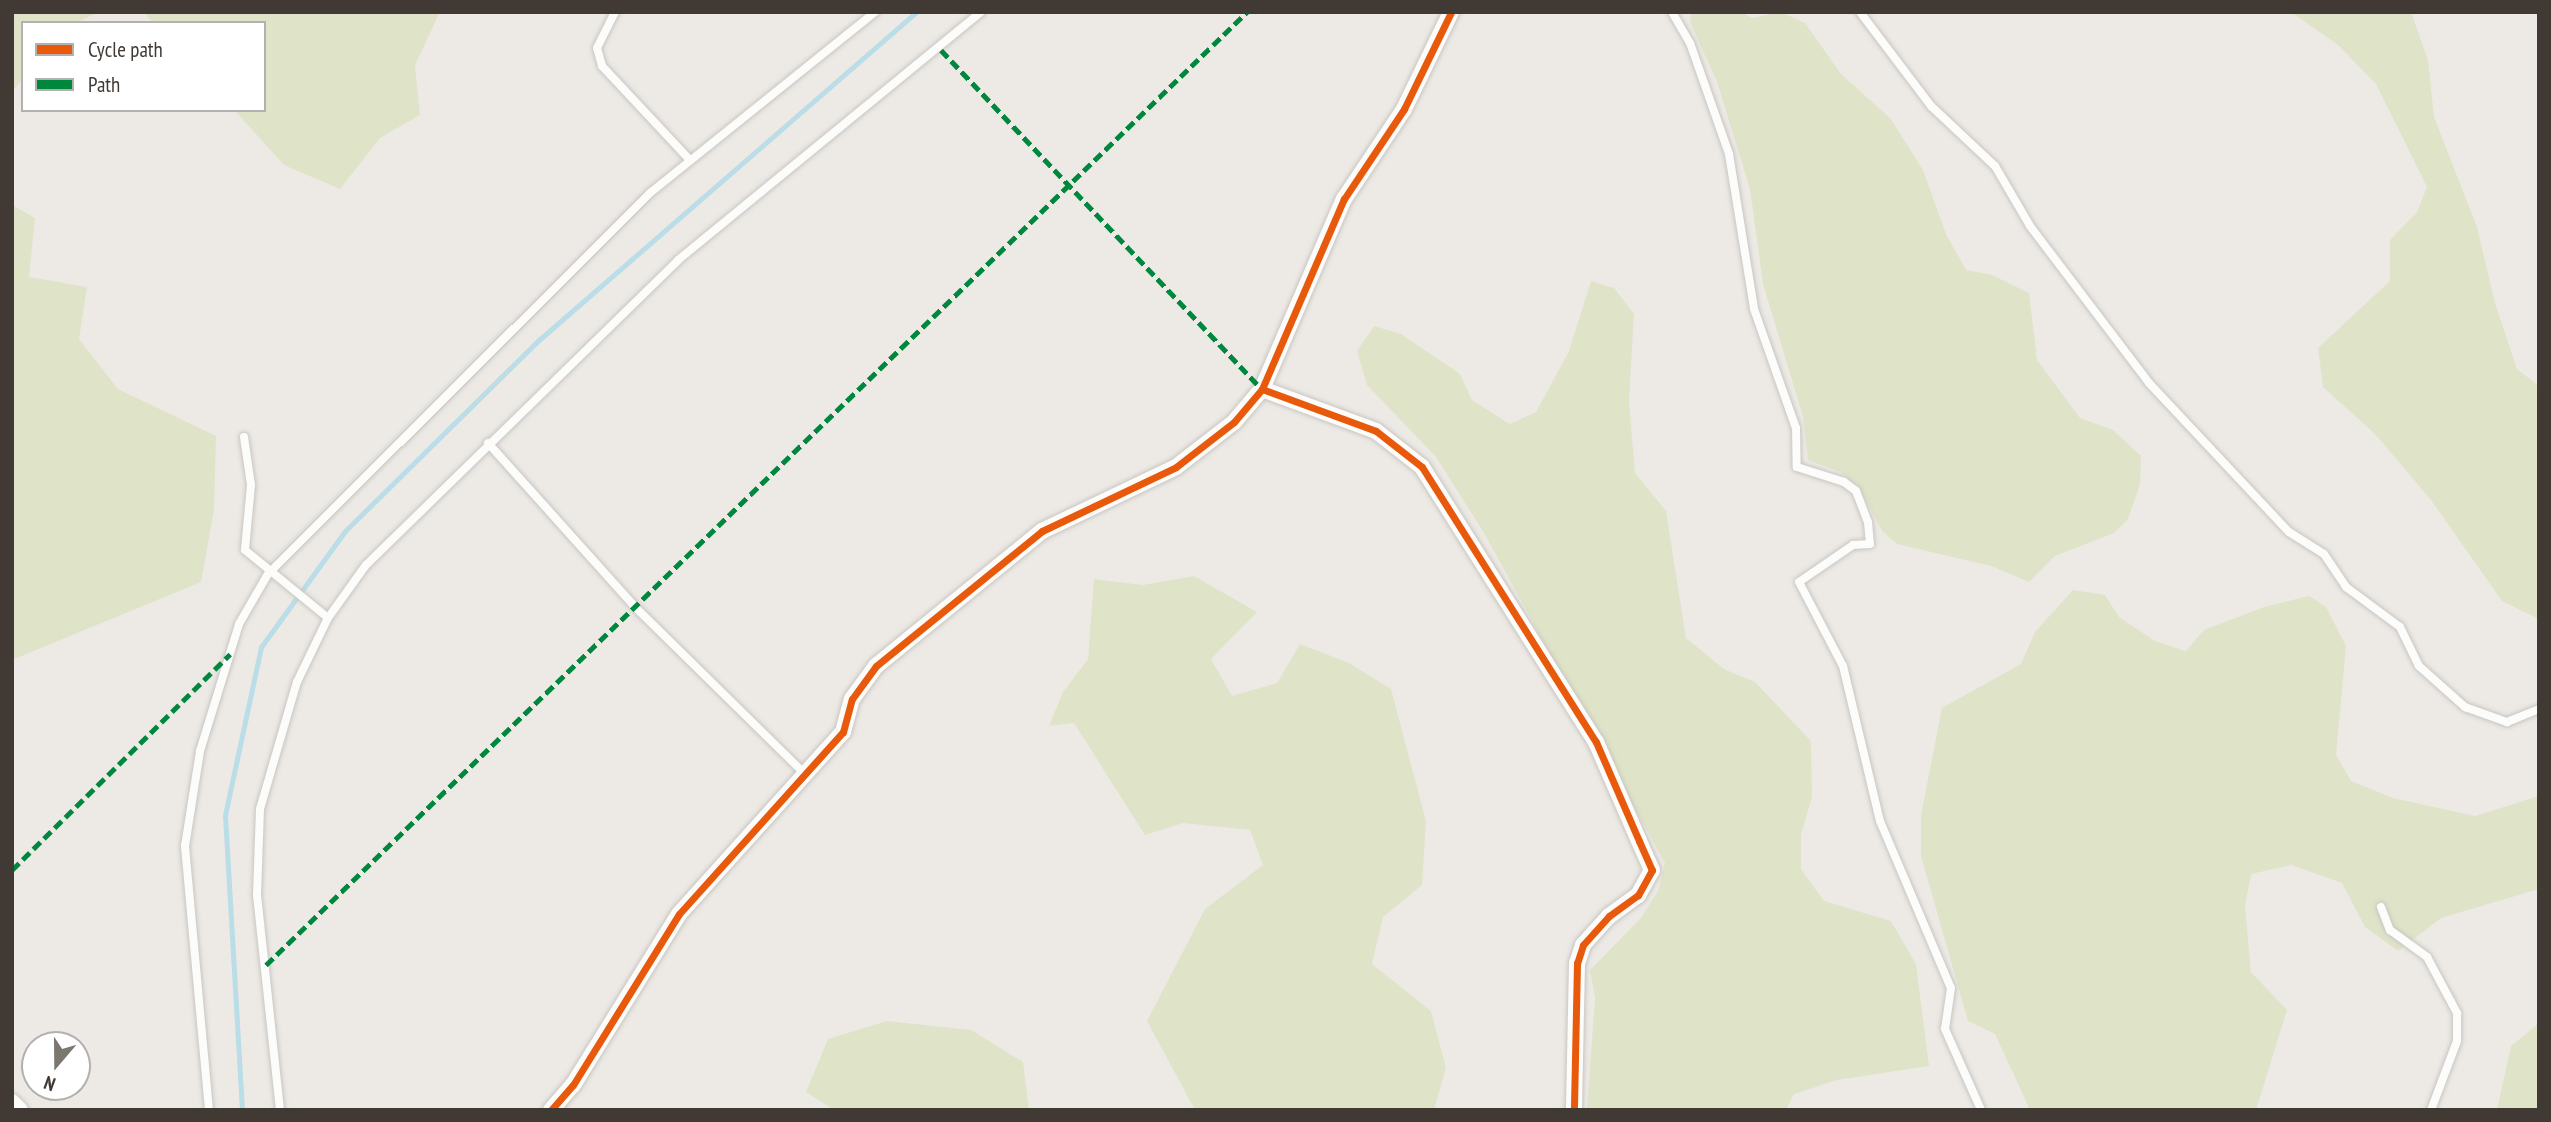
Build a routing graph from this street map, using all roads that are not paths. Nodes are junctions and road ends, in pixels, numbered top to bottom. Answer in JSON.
{"nodes":[{"id":1,"x":615,"y":12,"type":"edge"},
{"id":2,"x":875,"y":12,"type":"edge"},
{"id":3,"x":981,"y":12,"type":"edge"},
{"id":4,"x":1451,"y":12,"type":"edge"},
{"id":5,"x":1672,"y":12,"type":"edge"},
{"id":6,"x":1860,"y":12,"type":"edge"},
{"id":7,"x":690,"y":160,"type":"junction"},
{"id":8,"x":1262,"y":389,"type":"junction"},
{"id":9,"x":244,"y":437,"type":"dead end"},
{"id":10,"x":488,"y":443,"type":"junction"},
{"id":11,"x":268,"y":574,"type":"junction"},
{"id":12,"x":328,"y":618,"type":"junction"},
{"id":13,"x":2539,"y":709,"type":"edge"},
{"id":14,"x":805,"y":774,"type":"junction"},
{"id":15,"x":2381,"y":907,"type":"dead end"},
{"id":16,"x":12,"y":1102,"type":"edge"},
{"id":17,"x":2429,"y":1108,"type":"edge"},
{"id":18,"x":20,"y":1110,"type":"edge"},
{"id":19,"x":209,"y":1110,"type":"edge"},
{"id":20,"x":280,"y":1110,"type":"edge"},
{"id":21,"x":551,"y":1110,"type":"edge"},
{"id":22,"x":1574,"y":1110,"type":"edge"},
{"id":23,"x":1981,"y":1110,"type":"edge"}],
"edges":[{"from":1,"to":7,"type":"lane"},
{"from":2,"to":7,"type":"lane"},
{"from":3,"to":10,"type":"lane"},
{"from":4,"to":8,"type":"street"},
{"from":5,"to":23,"type":"lane"},
{"from":6,"to":13,"type":"lane"},
{"from":7,"to":11,"type":"lane"},
{"from":8,"to":14,"type":"street"},
{"from":8,"to":22,"type":"street"},
{"from":9,"to":11,"type":"lane"},
{"from":10,"to":12,"type":"lane"},
{"from":10,"to":14,"type":"lane"},
{"from":11,"to":12,"type":"lane"},
{"from":11,"to":19,"type":"lane"},
{"from":12,"to":20,"type":"lane"},
{"from":14,"to":21,"type":"street"},
{"from":15,"to":17,"type":"lane"},
{"from":16,"to":18,"type":"street"}]}
